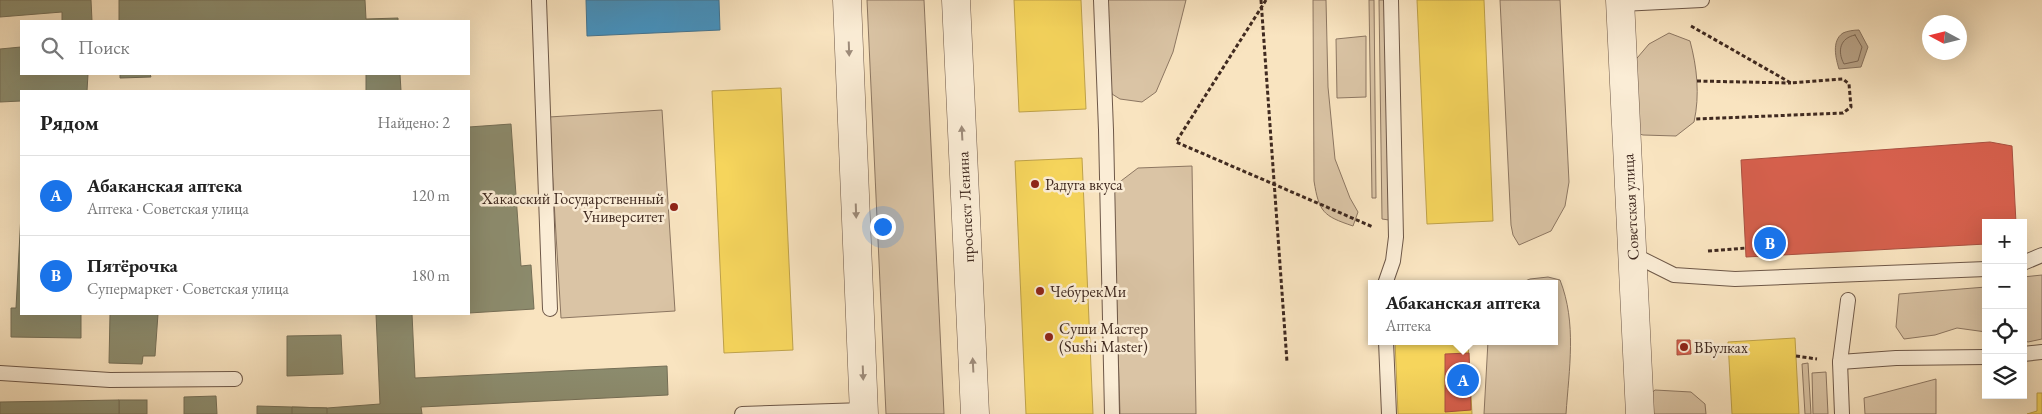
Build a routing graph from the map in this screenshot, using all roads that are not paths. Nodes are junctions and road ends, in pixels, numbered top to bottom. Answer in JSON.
{"nodes":[{"id":1,"x":539,"y":0,"type":"edge"},
{"id":2,"x":847,"y":0,"type":"edge"},
{"id":3,"x":956,"y":0,"type":"edge"},
{"id":4,"x":1101,"y":0,"type":"edge"},
{"id":5,"x":1392,"y":0,"type":"edge"},
{"id":6,"x":1702,"y":0,"type":"edge"},
{"id":7,"x":1620,"y":2,"type":"edge"},
{"id":8,"x":1632,"y":254,"type":"junction"},
{"id":9,"x":2042,"y":254,"type":"edge"},
{"id":10,"x":2027,"y":261,"type":"edge"},
{"id":11,"x":1982,"y":269,"type":"edge"},
{"id":12,"x":1386,"y":280,"type":"edge"},
{"id":13,"x":1848,"y":300,"type":"dead end"},
{"id":14,"x":550,"y":309,"type":"dead end"},
{"id":15,"x":1386,"y":345,"type":"edge"},
{"id":16,"x":2042,"y":352,"type":"edge"},
{"id":17,"x":2027,"y":354,"type":"edge"},
{"id":18,"x":1982,"y":357,"type":"edge"},
{"id":19,"x":1840,"y":362,"type":"junction"},
{"id":20,"x":0,"y":373,"type":"edge"},
{"id":21,"x":235,"y":379,"type":"dead end"},
{"id":22,"x":864,"y":412,"type":"edge"},
{"id":23,"x":742,"y":414,"type":"edge"},
{"id":24,"x":975,"y":414,"type":"edge"},
{"id":25,"x":1112,"y":414,"type":"edge"},
{"id":26,"x":1389,"y":414,"type":"edge"},
{"id":27,"x":1640,"y":414,"type":"edge"},
{"id":28,"x":1842,"y":414,"type":"edge"}],
"edges":[{"from":1,"to":14,"type":"lane"},
{"from":2,"to":22,"type":"street","one_way":true},
{"from":24,"to":3,"type":"street","name":"проспект Ленина","one_way":true},
{"from":4,"to":25,"type":"lane"},
{"from":5,"to":12,"type":"lane"},
{"from":6,"to":7,"type":"lane"},
{"from":7,"to":8,"type":"street","name":"Советская улица"},
{"from":8,"to":11,"type":"lane"},
{"from":8,"to":27,"type":"street","name":"Советская улица"},
{"from":9,"to":10,"type":"lane"},
{"from":13,"to":19,"type":"lane"},
{"from":15,"to":26,"type":"lane"},
{"from":16,"to":17,"type":"lane"},
{"from":18,"to":19,"type":"lane"},
{"from":19,"to":28,"type":"lane"},
{"from":20,"to":21,"type":"lane"},
{"from":22,"to":23,"type":"lane"}]}
